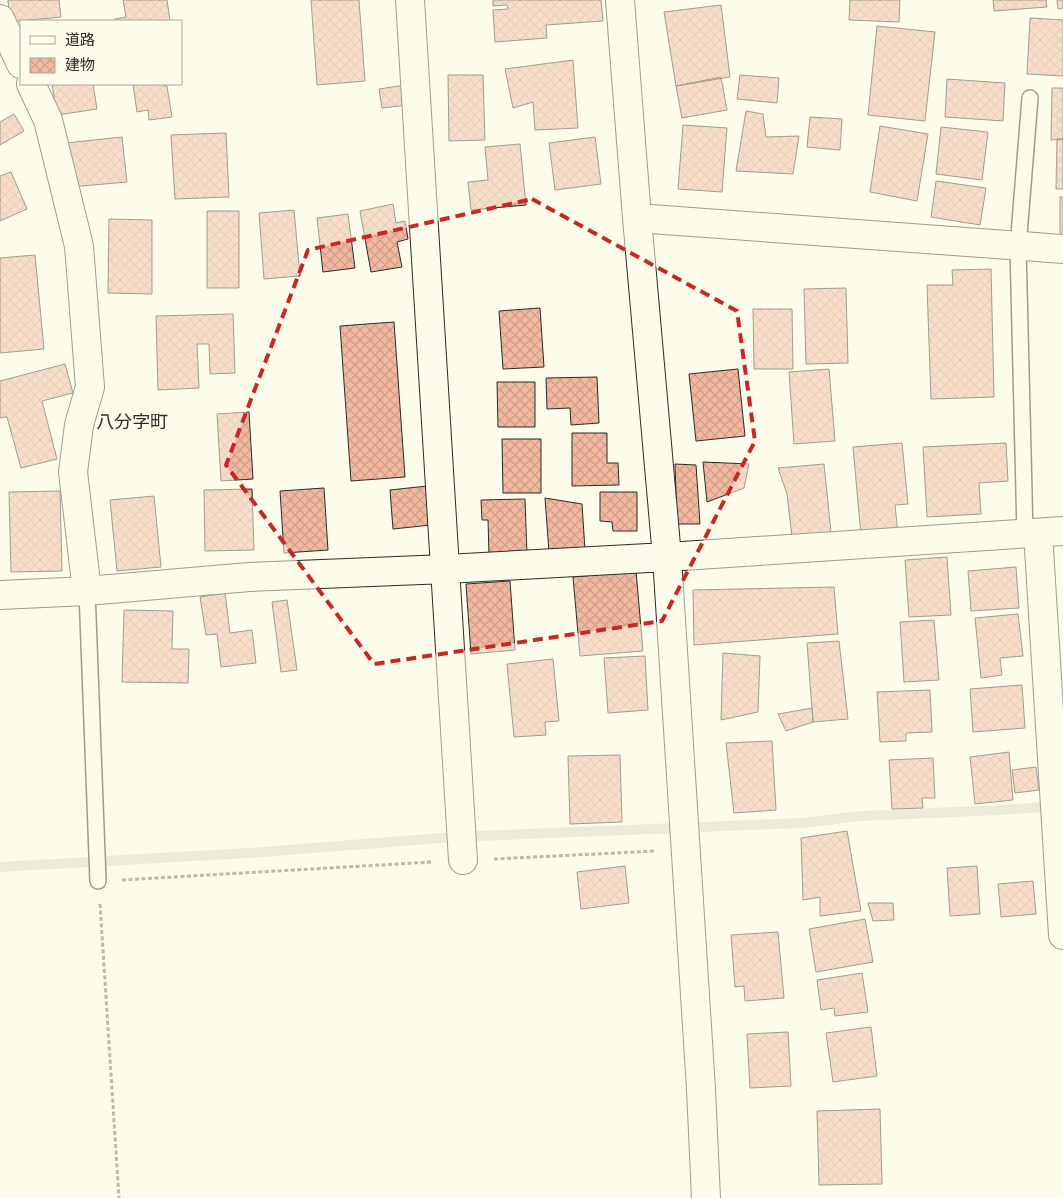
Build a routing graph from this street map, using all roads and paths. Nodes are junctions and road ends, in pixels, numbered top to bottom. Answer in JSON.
{"nodes":[{"id":1,"x":410,"y":0,"type":"edge"},
{"id":2,"x":620,"y":0,"type":"edge"},
{"id":3,"x":0,"y":18,"type":"edge"},
{"id":4,"x":20,"y":62,"type":"edge"},
{"id":5,"x":31,"y":85,"type":"edge"},
{"id":6,"x":1030,"y":98,"type":"dead end"},
{"id":7,"x":637,"y":218,"type":"junction"},
{"id":8,"x":1018,"y":247,"type":"junction"},
{"id":9,"x":1063,"y":249,"type":"edge"},
{"id":10,"x":1042,"y":532,"type":"edge"},
{"id":11,"x":667,"y":557,"type":"junction"},
{"id":12,"x":446,"y":569,"type":"junction"},
{"id":13,"x":87,"y":591,"type":"junction"},
{"id":14,"x":0,"y":595,"type":"edge"},
{"id":15,"x":685,"y":850,"type":"junction"},
{"id":16,"x":463,"y":860,"type":"junction"},
{"id":17,"x":98,"y":881,"type":"junction"},
{"id":18,"x":1063,"y":935,"type":"edge"},
{"id":19,"x":120,"y":1198,"type":"edge"},
{"id":20,"x":706,"y":1198,"type":"edge"}],
"edges":[{"from":1,"to":12,"type":"street"},
{"from":2,"to":7,"type":"street"},
{"from":3,"to":4,"type":"street"},
{"from":5,"to":13,"type":"street"},
{"from":6,"to":8,"type":"lane"},
{"from":7,"to":8,"type":"street"},
{"from":7,"to":11,"type":"street"},
{"from":8,"to":9,"type":"street"},
{"from":8,"to":10,"type":"lane"},
{"from":10,"to":11,"type":"street"},
{"from":10,"to":18,"type":"street"},
{"from":11,"to":12,"type":"street"},
{"from":11,"to":15,"type":"street"},
{"from":12,"to":13,"type":"street"},
{"from":12,"to":16,"type":"street"},
{"from":13,"to":14,"type":"street"},
{"from":13,"to":17,"type":"lane"},
{"from":15,"to":16,"type":"path"},
{"from":15,"to":20,"type":"street"},
{"from":16,"to":17,"type":"path"},
{"from":17,"to":19,"type":"path"}]}
